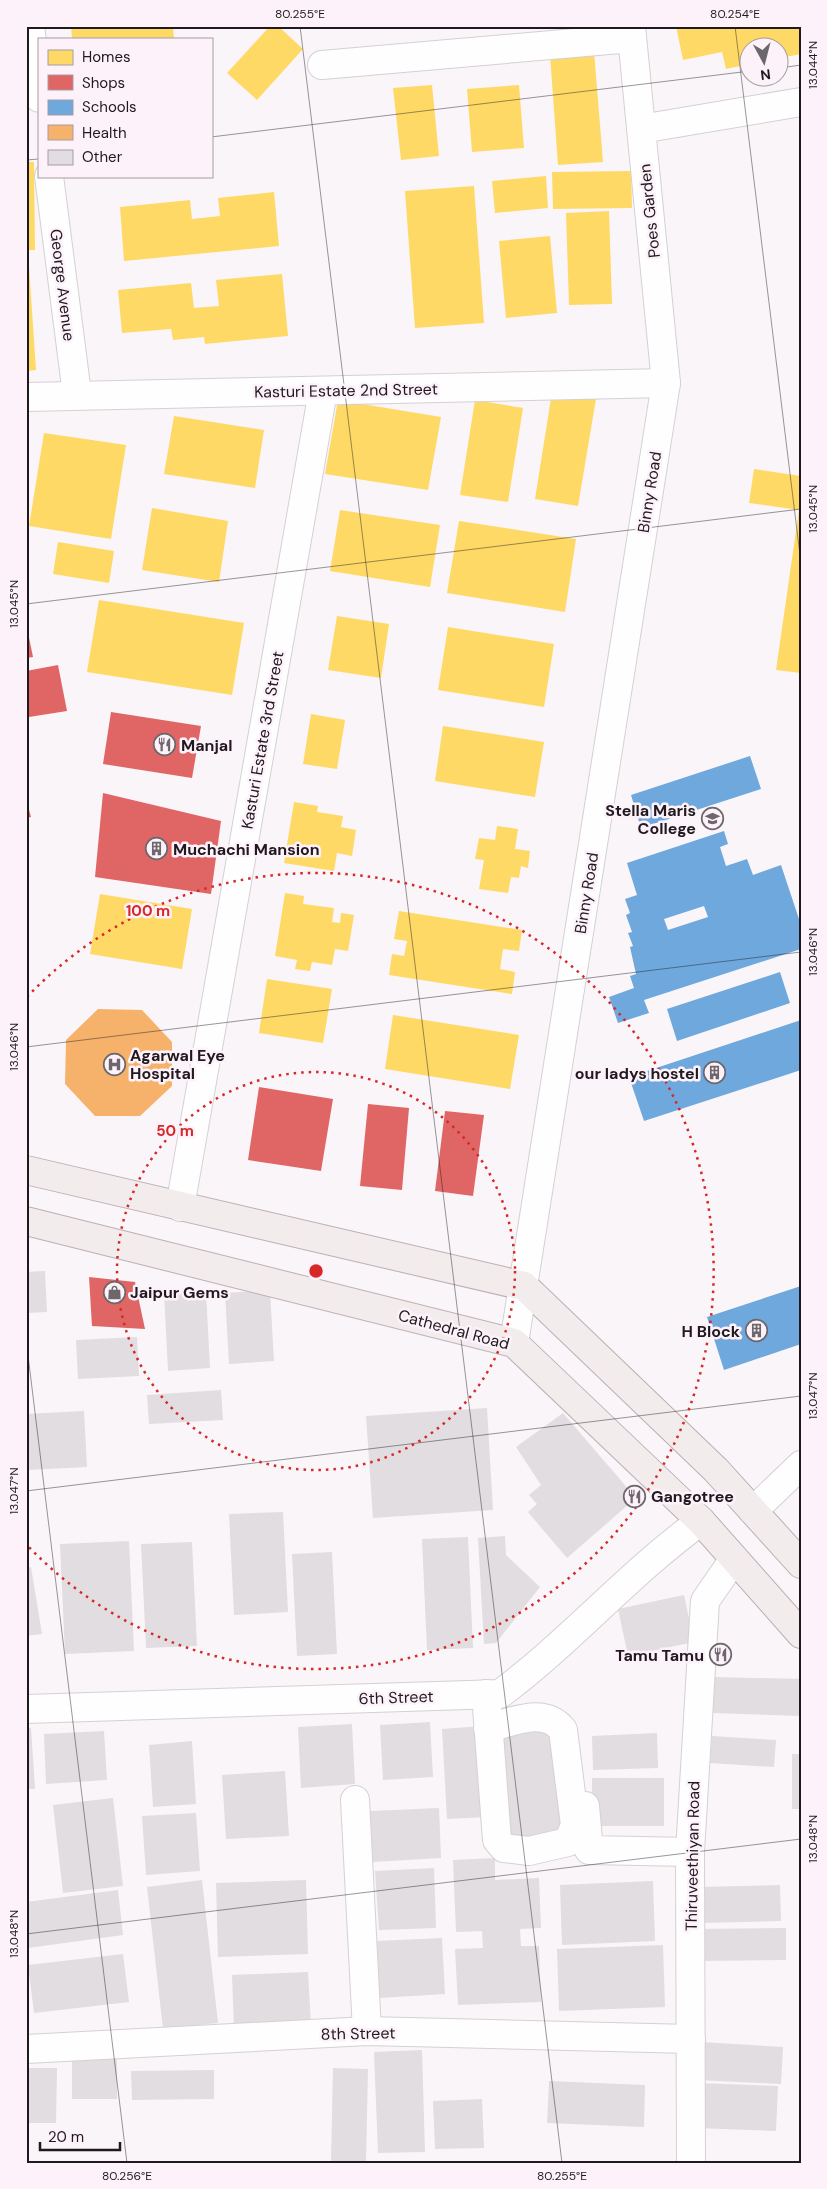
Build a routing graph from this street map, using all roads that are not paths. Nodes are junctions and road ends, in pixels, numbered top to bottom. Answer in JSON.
{"nodes":[{"id":1,"x":30,"y":26,"type":"edge"},
{"id":2,"x":632,"y":32,"type":"edge"},
{"id":3,"x":322,"y":65,"type":"dead end"},
{"id":4,"x":38,"y":92,"type":"edge"},
{"id":5,"x":801,"y":102,"type":"edge"},
{"id":6,"x":641,"y":130,"type":"junction"},
{"id":7,"x":49,"y":178,"type":"edge"},
{"id":8,"x":666,"y":383,"type":"junction"},
{"id":9,"x":323,"y":391,"type":"junction"},
{"id":10,"x":77,"y":394,"type":"junction"},
{"id":11,"x":26,"y":397,"type":"edge"},
{"id":12,"x":26,"y":1170,"type":"edge"},
{"id":13,"x":180,"y":1207,"type":"junction"},
{"id":14,"x":26,"y":1221,"type":"edge"},
{"id":15,"x":524,"y":1286,"type":"junction"},
{"id":16,"x":514,"y":1343,"type":"junction"},
{"id":17,"x":801,"y":1465,"type":"edge"},
{"id":18,"x":753,"y":1511,"type":"junction"},
{"id":19,"x":701,"y":1521,"type":"junction"},
{"id":20,"x":734,"y":1559,"type":"junction"},
{"id":21,"x":801,"y":1564,"type":"edge"},
{"id":22,"x":801,"y":1634,"type":"edge"},
{"id":23,"x":486,"y":1694,"type":"junction"},
{"id":24,"x":26,"y":1710,"type":"edge"},
{"id":25,"x":488,"y":1728,"type":"junction"},
{"id":26,"x":579,"y":1742,"type":"dead end"},
{"id":27,"x":355,"y":1800,"type":"dead end"},
{"id":28,"x":690,"y":1852,"type":"junction"},
{"id":29,"x":367,"y":2031,"type":"junction"},
{"id":30,"x":691,"y":2039,"type":"junction"},
{"id":31,"x":26,"y":2049,"type":"edge"},
{"id":32,"x":691,"y":2163,"type":"edge"}],
"edges":[{"from":1,"to":4,"type":"street"},
{"from":2,"to":3,"type":"street","name":"Poes Garden"},
{"from":2,"to":6,"type":"street","name":"Poes Garden"},
{"from":5,"to":6,"type":"street"},
{"from":6,"to":8,"type":"street","name":"Poes Garden"},
{"from":7,"to":10,"type":"street","name":"George Avenue"},
{"from":8,"to":9,"type":"street","name":"Kasturi Estate 2nd Street"},
{"from":8,"to":15,"type":"street","name":"Binny Road"},
{"from":9,"to":10,"type":"street","name":"Kasturi Estate 2nd Street"},
{"from":9,"to":13,"type":"street","name":"Kasturi Estate 3rd Street"},
{"from":10,"to":11,"type":"street","name":"Kasturi Estate 2nd Street"},
{"from":12,"to":13,"type":"main road"},
{"from":13,"to":15,"type":"main road"},
{"from":14,"to":16,"type":"main road","name":"Cathedral Road"},
{"from":15,"to":16,"type":"street","name":"Binny Road"},
{"from":15,"to":18,"type":"main road"},
{"from":16,"to":19,"type":"main road","name":"Cathedral Road"},
{"from":17,"to":18,"type":"street"},
{"from":18,"to":21,"type":"main road"},
{"from":19,"to":20,"type":"main road","name":"Cathedral Road"},
{"from":19,"to":23,"type":"street","name":"6th Street"},
{"from":20,"to":22,"type":"main road","name":"Cathedral Road"},
{"from":20,"to":28,"type":"street","name":"Thiruveethiyan Road"},
{"from":23,"to":24,"type":"street","name":"6th Street"},
{"from":23,"to":25,"type":"street"},
{"from":25,"to":25,"type":"street"},
{"from":26,"to":28,"type":"street"},
{"from":27,"to":29,"type":"street"},
{"from":28,"to":30,"type":"street","name":"Thiruveethiyan Road"},
{"from":29,"to":30,"type":"street","name":"8th Street"},
{"from":29,"to":31,"type":"street","name":"8th Street"},
{"from":30,"to":32,"type":"street","name":"Thiruveethiyan Road"}]}
